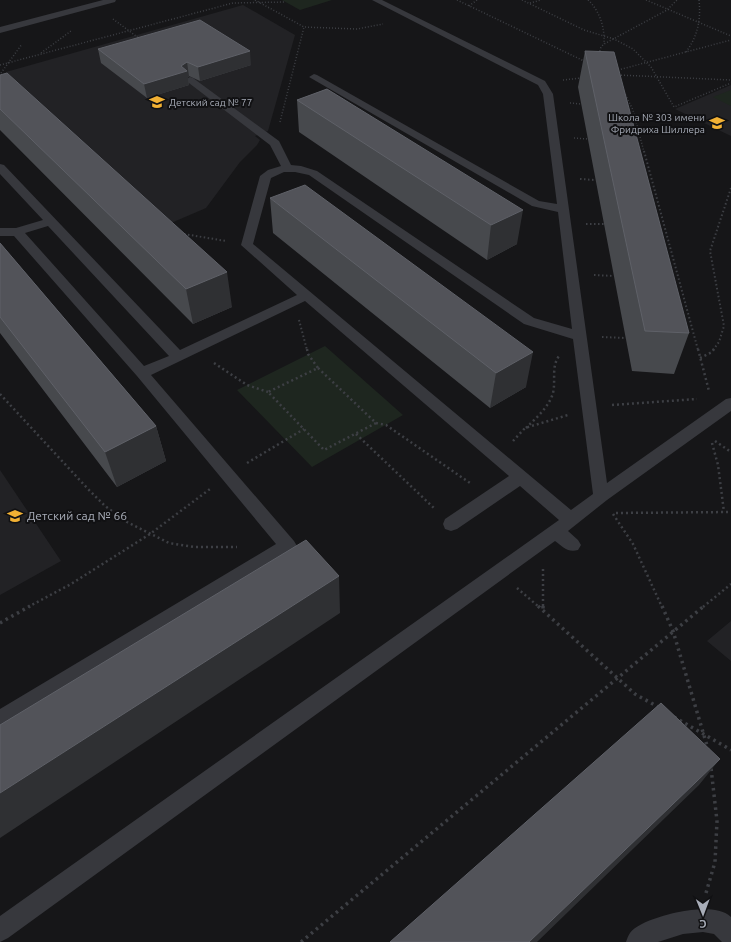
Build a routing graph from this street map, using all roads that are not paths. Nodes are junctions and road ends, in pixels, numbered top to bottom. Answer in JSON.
{"nodes":[{"id":1,"x":74,"y":0,"type":"edge"},
{"id":2,"x":112,"y":0,"type":"edge"},
{"id":3,"x":376,"y":0,"type":"edge"},
{"id":4,"x":83,"y":8,"type":"junction"},
{"id":5,"x":0,"y":30,"type":"edge"},
{"id":6,"x":314,"y":77,"type":"dead end"},
{"id":7,"x":190,"y":80,"type":"dead end"},
{"id":8,"x":0,"y":167,"type":"edge"},
{"id":9,"x":287,"y":168,"type":"junction"},
{"id":10,"x":563,"y":209,"type":"junction"},
{"id":11,"x":51,"y":221,"type":"junction"},
{"id":12,"x":0,"y":232,"type":"edge"},
{"id":13,"x":17,"y":232,"type":"junction"},
{"id":14,"x":299,"y":299,"type":"junction"},
{"id":15,"x":580,"y":336,"type":"junction"},
{"id":16,"x":178,"y":356,"type":"junction"},
{"id":17,"x":142,"y":373,"type":"junction"},
{"id":18,"x":731,"y":403,"type":"edge"},
{"id":19,"x":520,"y":478,"type":"junction"},
{"id":20,"x":600,"y":496,"type":"junction"},
{"id":21,"x":451,"y":524,"type":"road end"},
{"id":22,"x":562,"y":526,"type":"junction"},
{"id":23,"x":572,"y":545,"type":"dead end"},
{"id":24,"x":0,"y":720,"type":"edge"},
{"id":25,"x":0,"y":930,"type":"edge"},
{"id":26,"x":731,"y":934,"type":"edge"},
{"id":27,"x":638,"y":942,"type":"edge"}],
"edges":[{"from":1,"to":4,"type":"lane"},
{"from":2,"to":4,"type":"lane"},
{"from":3,"to":10,"type":"lane"},
{"from":4,"to":5,"type":"lane"},
{"from":6,"to":10,"type":"lane"},
{"from":7,"to":9,"type":"lane"},
{"from":8,"to":11,"type":"lane"},
{"from":9,"to":14,"type":"lane"},
{"from":9,"to":15,"type":"lane"},
{"from":10,"to":15,"type":"lane"},
{"from":11,"to":13,"type":"lane"},
{"from":11,"to":16,"type":"lane"},
{"from":12,"to":13,"type":"lane"},
{"from":13,"to":17,"type":"lane"},
{"from":14,"to":16,"type":"lane"},
{"from":14,"to":19,"type":"lane"},
{"from":15,"to":20,"type":"lane"},
{"from":16,"to":17,"type":"lane"},
{"from":17,"to":24,"type":"lane"},
{"from":18,"to":20,"type":"lane"},
{"from":19,"to":21,"type":"lane"},
{"from":19,"to":22,"type":"lane"},
{"from":20,"to":22,"type":"lane"},
{"from":22,"to":23,"type":"lane"},
{"from":22,"to":25,"type":"lane"},
{"from":26,"to":27,"type":"lane"}]}
